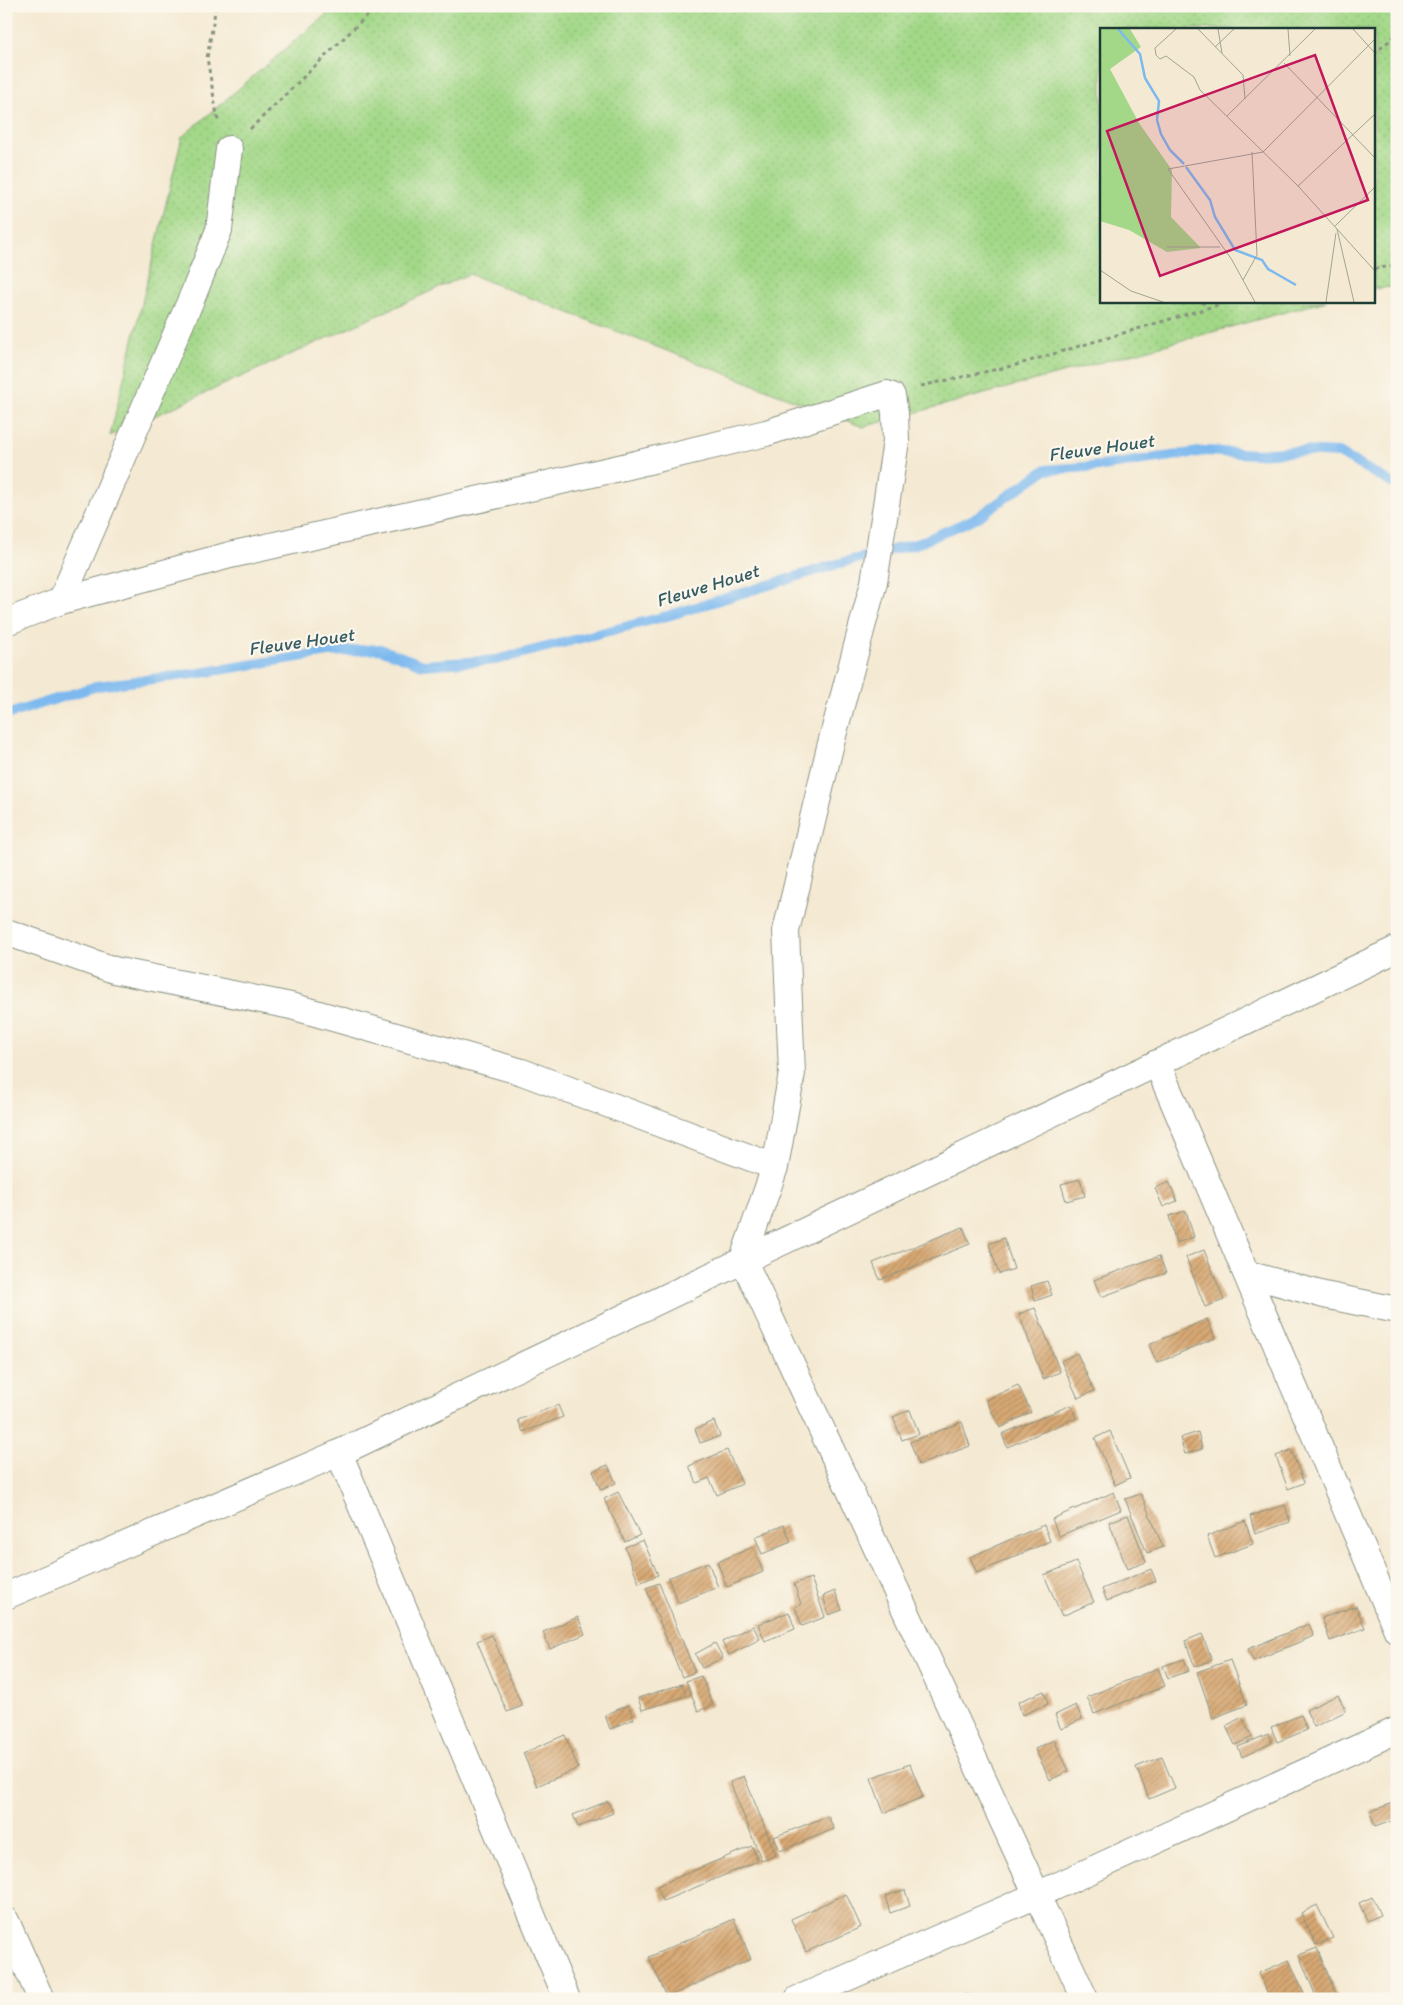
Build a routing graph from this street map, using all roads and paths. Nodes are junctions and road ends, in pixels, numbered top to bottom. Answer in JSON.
{"nodes":[{"id":1,"x":216,"y":6,"type":"edge"},
{"id":2,"x":377,"y":6,"type":"edge"},
{"id":3,"x":1397,"y":34,"type":"edge"},
{"id":4,"x":1376,"y":52,"type":"edge"},
{"id":5,"x":229,"y":149,"type":"junction"},
{"id":6,"x":1397,"y":265,"type":"edge"},
{"id":7,"x":1376,"y":269,"type":"edge"},
{"id":8,"x":1203,"y":302,"type":"edge"},
{"id":9,"x":1227,"y":302,"type":"edge"},
{"id":10,"x":1206,"y":308,"type":"junction"},
{"id":11,"x":887,"y":394,"type":"junction"},
{"id":12,"x":61,"y":601,"type":"junction"},
{"id":13,"x":6,"y":622,"type":"edge"},
{"id":14,"x":6,"y":932,"type":"edge"},
{"id":15,"x":1397,"y":949,"type":"edge"},
{"id":16,"x":1157,"y":1063,"type":"junction"},
{"id":17,"x":775,"y":1167,"type":"junction"},
{"id":18,"x":743,"y":1259,"type":"junction"},
{"id":19,"x":1247,"y":1274,"type":"junction"},
{"id":20,"x":1397,"y":1310,"type":"edge"},
{"id":21,"x":339,"y":1453,"type":"junction"},
{"id":22,"x":6,"y":1596,"type":"edge"},
{"id":23,"x":1397,"y":1630,"type":"edge"},
{"id":24,"x":1397,"y":1730,"type":"edge"},
{"id":25,"x":1035,"y":1896,"type":"junction"},
{"id":26,"x":6,"y":1921,"type":"edge"},
{"id":27,"x":41,"y":1999,"type":"edge"},
{"id":28,"x":567,"y":1999,"type":"edge"},
{"id":29,"x":798,"y":1999,"type":"edge"},
{"id":30,"x":1085,"y":1999,"type":"edge"}],
"edges":[{"from":1,"to":5,"type":"path"},
{"from":2,"to":5,"type":"path"},
{"from":3,"to":4,"type":"path"},
{"from":5,"to":12,"type":"street"},
{"from":6,"to":7,"type":"path"},
{"from":8,"to":10,"type":"path"},
{"from":9,"to":10,"type":"path"},
{"from":10,"to":11,"type":"path"},
{"from":11,"to":12,"type":"street"},
{"from":11,"to":17,"type":"street"},
{"from":12,"to":13,"type":"street"},
{"from":14,"to":17,"type":"street"},
{"from":15,"to":16,"type":"street"},
{"from":16,"to":18,"type":"street"},
{"from":16,"to":19,"type":"street"},
{"from":17,"to":18,"type":"street"},
{"from":18,"to":21,"type":"street"},
{"from":18,"to":25,"type":"street"},
{"from":19,"to":20,"type":"street"},
{"from":19,"to":23,"type":"street"},
{"from":21,"to":22,"type":"street"},
{"from":21,"to":28,"type":"street"},
{"from":24,"to":25,"type":"street"},
{"from":25,"to":29,"type":"street"},
{"from":25,"to":30,"type":"street"},
{"from":26,"to":27,"type":"street"}]}
